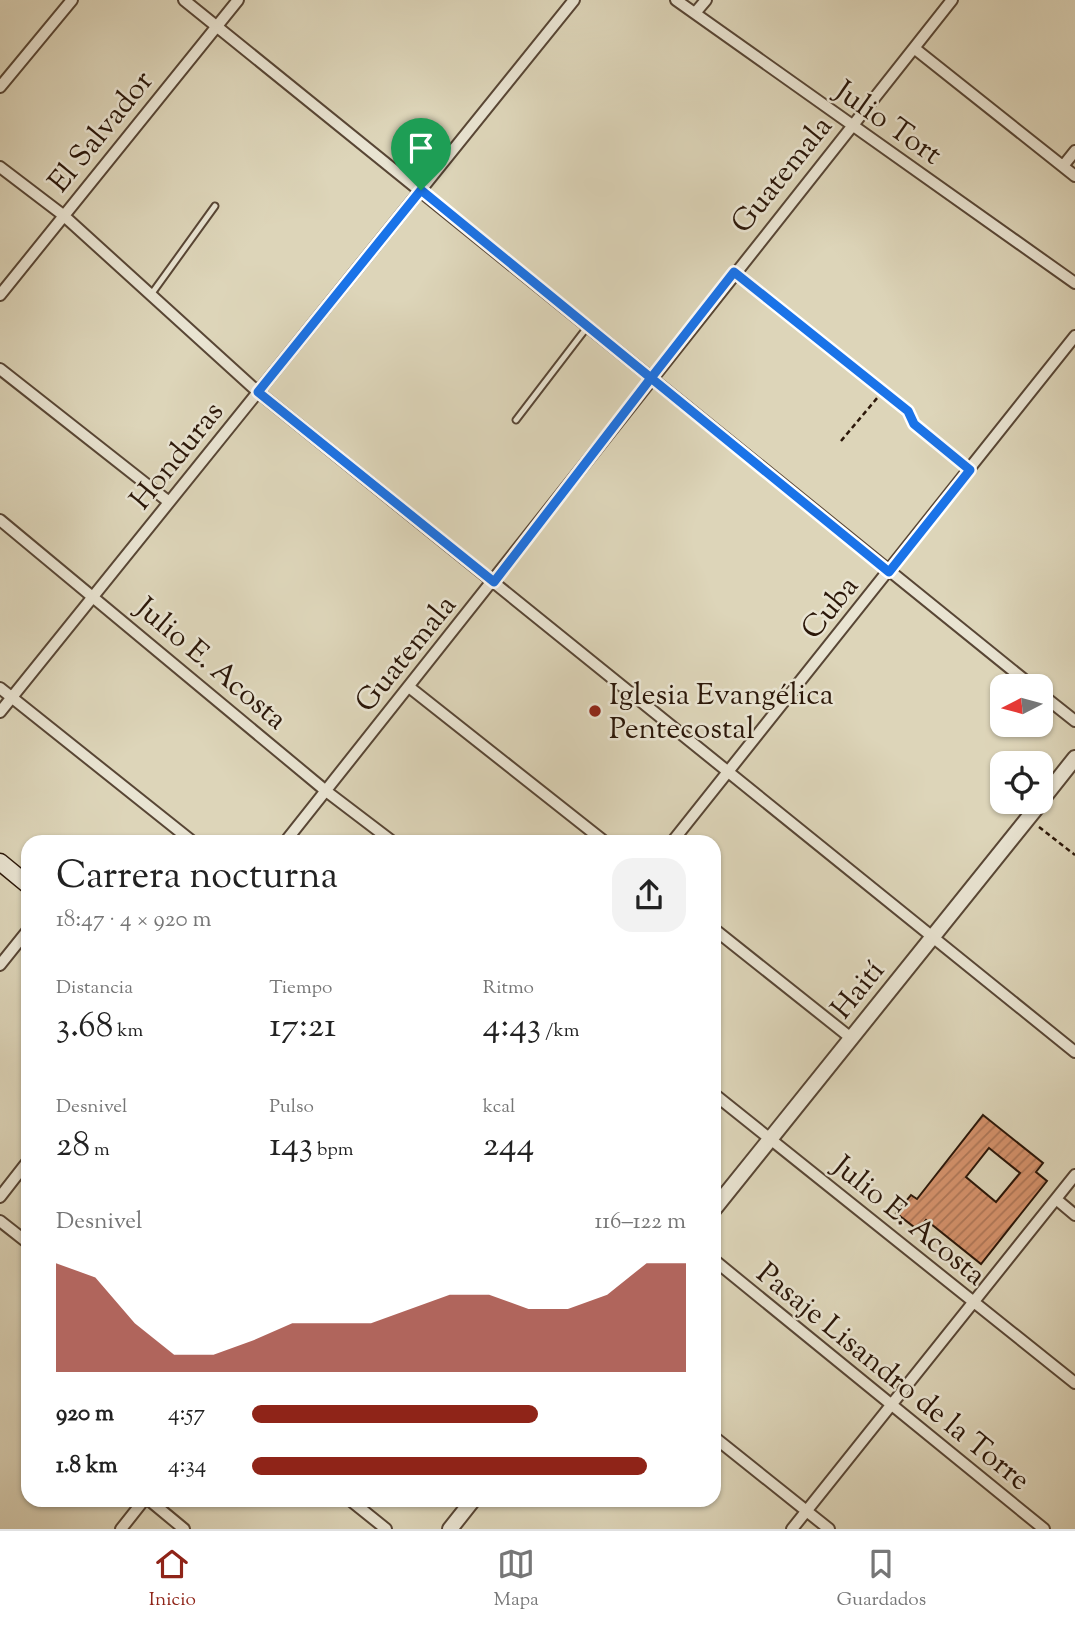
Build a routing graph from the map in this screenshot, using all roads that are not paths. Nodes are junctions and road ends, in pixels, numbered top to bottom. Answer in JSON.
{"nodes":[{"id":1,"x":72,"y":0,"type":"edge"},
{"id":2,"x":184,"y":0,"type":"edge"},
{"id":3,"x":238,"y":0,"type":"edge"},
{"id":4,"x":574,"y":0,"type":"edge"},
{"id":5,"x":676,"y":0,"type":"edge"},
{"id":6,"x":706,"y":0,"type":"edge"},
{"id":7,"x":952,"y":0,"type":"edge"},
{"id":8,"x":695,"y":13,"type":"junction"},
{"id":9,"x":217,"y":27,"type":"junction"},
{"id":10,"x":914,"y":48,"type":"junction"},
{"id":11,"x":0,"y":87,"type":"edge"},
{"id":12,"x":852,"y":125,"type":"junction"},
{"id":13,"x":1075,"y":150,"type":"edge"},
{"id":14,"x":1063,"y":166,"type":"junction"},
{"id":15,"x":0,"y":167,"type":"edge"},
{"id":16,"x":1075,"y":176,"type":"edge"},
{"id":17,"x":421,"y":190,"type":"junction"},
{"id":18,"x":215,"y":206,"type":"dead end"},
{"id":19,"x":63,"y":215,"type":"junction"},
{"id":20,"x":1075,"y":283,"type":"edge"},
{"id":21,"x":0,"y":295,"type":"edge"},
{"id":22,"x":150,"y":296,"type":"junction"},
{"id":23,"x":588,"y":326,"type":"junction"},
{"id":24,"x":1075,"y":336,"type":"edge"},
{"id":25,"x":0,"y":369,"type":"edge"},
{"id":26,"x":651,"y":378,"type":"junction"},
{"id":27,"x":258,"y":392,"type":"junction"},
{"id":28,"x":516,"y":420,"type":"dead end"},
{"id":29,"x":169,"y":502,"type":"junction"},
{"id":30,"x":0,"y":520,"type":"edge"},
{"id":31,"x":889,"y":572,"type":"junction"},
{"id":32,"x":494,"y":582,"type":"junction"},
{"id":33,"x":94,"y":596,"type":"junction"},
{"id":34,"x":1016,"y":674,"type":"edge"},
{"id":35,"x":409,"y":687,"type":"junction"},
{"id":36,"x":0,"y":688,"type":"edge"},
{"id":37,"x":12,"y":698,"type":"junction"},
{"id":38,"x":1054,"y":704,"type":"edge"},
{"id":39,"x":0,"y":712,"type":"edge"},
{"id":40,"x":1075,"y":721,"type":"edge"},
{"id":41,"x":1075,"y":758,"type":"edge"},
{"id":42,"x":727,"y":772,"type":"junction"},
{"id":43,"x":1053,"y":786,"type":"edge"},
{"id":44,"x":326,"y":790,"type":"junction"},
{"id":45,"x":1031,"y":814,"type":"edge"},
{"id":46,"x":184,"y":835,"type":"edge"},
{"id":47,"x":291,"y":835,"type":"edge"},
{"id":48,"x":384,"y":835,"type":"edge"},
{"id":49,"x":596,"y":835,"type":"edge"},
{"id":50,"x":678,"y":835,"type":"edge"},
{"id":51,"x":0,"y":862,"type":"edge"},
{"id":52,"x":21,"y":879,"type":"edge"},
{"id":53,"x":721,"y":935,"type":"edge"},
{"id":54,"x":934,"y":935,"type":"junction"},
{"id":55,"x":21,"y":939,"type":"edge"},
{"id":56,"x":0,"y":965,"type":"edge"},
{"id":57,"x":852,"y":1038,"type":"junction"},
{"id":58,"x":1075,"y":1052,"type":"edge"},
{"id":59,"x":721,"y":1100,"type":"edge"},
{"id":60,"x":769,"y":1139,"type":"junction"},
{"id":61,"x":21,"y":1170,"type":"edge"},
{"id":62,"x":1075,"y":1175,"type":"edge"},
{"id":63,"x":0,"y":1197,"type":"edge"},
{"id":64,"x":1056,"y":1199,"type":"junction"},
{"id":65,"x":721,"y":1200,"type":"edge"},
{"id":66,"x":1075,"y":1215,"type":"edge"},
{"id":67,"x":0,"y":1221,"type":"edge"},
{"id":68,"x":21,"y":1238,"type":"edge"},
{"id":69,"x":721,"y":1266,"type":"edge"},
{"id":70,"x":974,"y":1302,"type":"junction"},
{"id":71,"x":1075,"y":1384,"type":"edge"},
{"id":72,"x":892,"y":1406,"type":"junction"},
{"id":73,"x":721,"y":1443,"type":"edge"},
{"id":74,"x":141,"y":1507,"type":"edge"},
{"id":75,"x":156,"y":1507,"type":"edge"},
{"id":76,"x":359,"y":1507,"type":"edge"},
{"id":77,"x":467,"y":1507,"type":"edge"},
{"id":78,"x":807,"y":1511,"type":"junction"},
{"id":79,"x":121,"y":1529,"type":"edge"},
{"id":80,"x":184,"y":1529,"type":"edge"},
{"id":81,"x":386,"y":1529,"type":"edge"},
{"id":82,"x":450,"y":1529,"type":"edge"},
{"id":83,"x":792,"y":1529,"type":"edge"},
{"id":84,"x":829,"y":1529,"type":"edge"},
{"id":85,"x":1044,"y":1529,"type":"edge"}],
"edges":[{"from":1,"to":11,"type":"street"},
{"from":2,"to":9,"type":"street"},
{"from":3,"to":9,"type":"street","name":"El Salvador"},
{"from":4,"to":17,"type":"street","name":"Honduras"},
{"from":5,"to":8,"type":"street","name":"Julio Tort"},
{"from":6,"to":8,"type":"street"},
{"from":7,"to":10,"type":"street","name":"Guatemala"},
{"from":8,"to":12,"type":"street","name":"Julio Tort"},
{"from":9,"to":17,"type":"street"},
{"from":9,"to":19,"type":"street","name":"El Salvador"},
{"from":10,"to":12,"type":"street","name":"Guatemala"},
{"from":10,"to":14,"type":"street"},
{"from":12,"to":20,"type":"street","name":"Julio Tort"},
{"from":12,"to":26,"type":"street","name":"Guatemala"},
{"from":13,"to":14,"type":"street"},
{"from":14,"to":16,"type":"street"},
{"from":15,"to":19,"type":"street"},
{"from":17,"to":23,"type":"street"},
{"from":17,"to":27,"type":"street","name":"Honduras"},
{"from":18,"to":22,"type":"lane"},
{"from":19,"to":21,"type":"street","name":"El Salvador"},
{"from":19,"to":22,"type":"street"},
{"from":22,"to":27,"type":"street"},
{"from":23,"to":26,"type":"street"},
{"from":23,"to":28,"type":"lane"},
{"from":24,"to":31,"type":"street","name":"Cuba"},
{"from":25,"to":29,"type":"street"},
{"from":26,"to":31,"type":"street"},
{"from":26,"to":32,"type":"street","name":"Guatemala"},
{"from":27,"to":29,"type":"street","name":"Honduras"},
{"from":27,"to":32,"type":"street"},
{"from":29,"to":33,"type":"street","name":"Honduras"},
{"from":30,"to":33,"type":"street","name":"Julio E. Acosta"},
{"from":31,"to":34,"type":"street"},
{"from":31,"to":42,"type":"street","name":"Cuba"},
{"from":32,"to":35,"type":"street","name":"Guatemala"},
{"from":32,"to":42,"type":"street"},
{"from":33,"to":37,"type":"street","name":"Honduras"},
{"from":33,"to":44,"type":"street","name":"Julio E. Acosta"},
{"from":35,"to":44,"type":"street","name":"Guatemala"},
{"from":35,"to":49,"type":"street"},
{"from":36,"to":37,"type":"street"},
{"from":37,"to":39,"type":"street","name":"Honduras"},
{"from":37,"to":46,"type":"street"},
{"from":38,"to":40,"type":"street"},
{"from":41,"to":43,"type":"street","name":"Haití"},
{"from":42,"to":50,"type":"street","name":"Cuba"},
{"from":42,"to":54,"type":"street"},
{"from":44,"to":47,"type":"street","name":"Guatemala"},
{"from":44,"to":48,"type":"street","name":"Julio E. Acosta"},
{"from":45,"to":54,"type":"street","name":"Haití"},
{"from":51,"to":52,"type":"main road"},
{"from":53,"to":57,"type":"street"},
{"from":54,"to":57,"type":"street","name":"Haití"},
{"from":54,"to":58,"type":"street"},
{"from":55,"to":56,"type":"street"},
{"from":57,"to":60,"type":"street","name":"Haití"},
{"from":59,"to":60,"type":"street","name":"Julio E. Acosta"},
{"from":60,"to":65,"type":"street","name":"Haití"},
{"from":60,"to":70,"type":"street","name":"Julio E. Acosta"},
{"from":61,"to":63,"type":"street"},
{"from":62,"to":64,"type":"street"},
{"from":64,"to":66,"type":"street"},
{"from":64,"to":70,"type":"street"},
{"from":67,"to":68,"type":"street"},
{"from":69,"to":72,"type":"street","name":"Pasaje Lisandro de la Torre"},
{"from":70,"to":71,"type":"street","name":"Julio E. Acosta"},
{"from":70,"to":72,"type":"street"},
{"from":72,"to":78,"type":"street"},
{"from":72,"to":85,"type":"street","name":"Pasaje Lisandro de la Torre"},
{"from":73,"to":78,"type":"street"},
{"from":74,"to":79,"type":"street"},
{"from":75,"to":80,"type":"street"},
{"from":76,"to":81,"type":"street"},
{"from":77,"to":82,"type":"street"},
{"from":78,"to":83,"type":"street"},
{"from":78,"to":84,"type":"street"}]}
